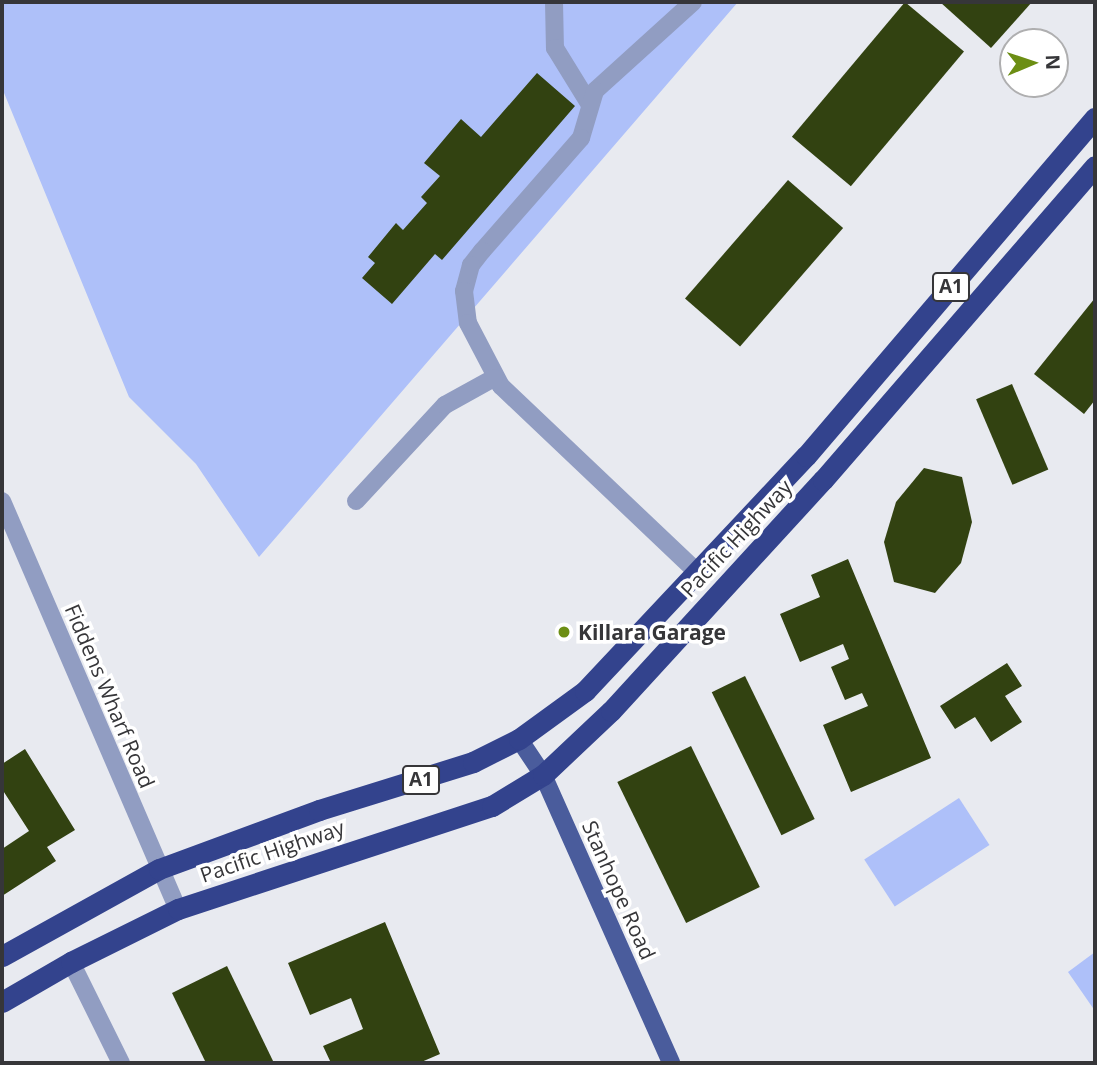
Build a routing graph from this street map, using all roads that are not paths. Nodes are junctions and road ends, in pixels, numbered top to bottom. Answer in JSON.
{"nodes":[{"id":1,"x":554,"y":2,"type":"edge"},
{"id":2,"x":693,"y":2,"type":"edge"},
{"id":3,"x":590,"y":105,"type":"junction"},
{"id":4,"x":1095,"y":118,"type":"edge"},
{"id":5,"x":1095,"y":166,"type":"edge"},
{"id":6,"x":494,"y":378,"type":"junction"},
{"id":7,"x":2,"y":501,"type":"edge"},
{"id":8,"x":356,"y":501,"type":"dead end"},
{"id":9,"x":697,"y":572,"type":"junction"},
{"id":10,"x":519,"y":739,"type":"junction"},
{"id":11,"x":543,"y":775,"type":"junction"},
{"id":12,"x":159,"y":869,"type":"junction"},
{"id":13,"x":178,"y":909,"type":"junction"},
{"id":14,"x":2,"y":956,"type":"edge"},
{"id":15,"x":71,"y":961,"type":"junction"},
{"id":16,"x":2,"y":1002,"type":"edge"},
{"id":17,"x":121,"y":1063,"type":"edge"},
{"id":18,"x":671,"y":1063,"type":"edge"}],
"edges":[{"from":1,"to":3,"type":"street"},
{"from":2,"to":3,"type":"street"},
{"from":3,"to":6,"type":"street"},
{"from":4,"to":9,"type":"highway","name":"Pacific Highway","number":"A1"},
{"from":5,"to":11,"type":"highway","name":"Pacific Highway","number":"A1"},
{"from":6,"to":8,"type":"street"},
{"from":6,"to":9,"type":"street"},
{"from":7,"to":12,"type":"street","name":"Fiddens Wharf Road"},
{"from":9,"to":10,"type":"highway","name":"Pacific Highway","number":"A1"},
{"from":10,"to":11,"type":"main road","name":"Stanhope Road"},
{"from":10,"to":12,"type":"highway","name":"Pacific Highway","number":"A1"},
{"from":11,"to":13,"type":"highway","name":"Pacific Highway","number":"A1"},
{"from":11,"to":18,"type":"main road","name":"Stanhope Road"},
{"from":12,"to":13,"type":"street","name":"Fiddens Wharf Road"},
{"from":12,"to":14,"type":"highway","name":"Pacific Highway","number":"A1"},
{"from":13,"to":15,"type":"highway","name":"Pacific Highway","number":"A1"},
{"from":15,"to":16,"type":"highway","name":"Pacific Highway","number":"A1"},
{"from":15,"to":17,"type":"street"}]}
